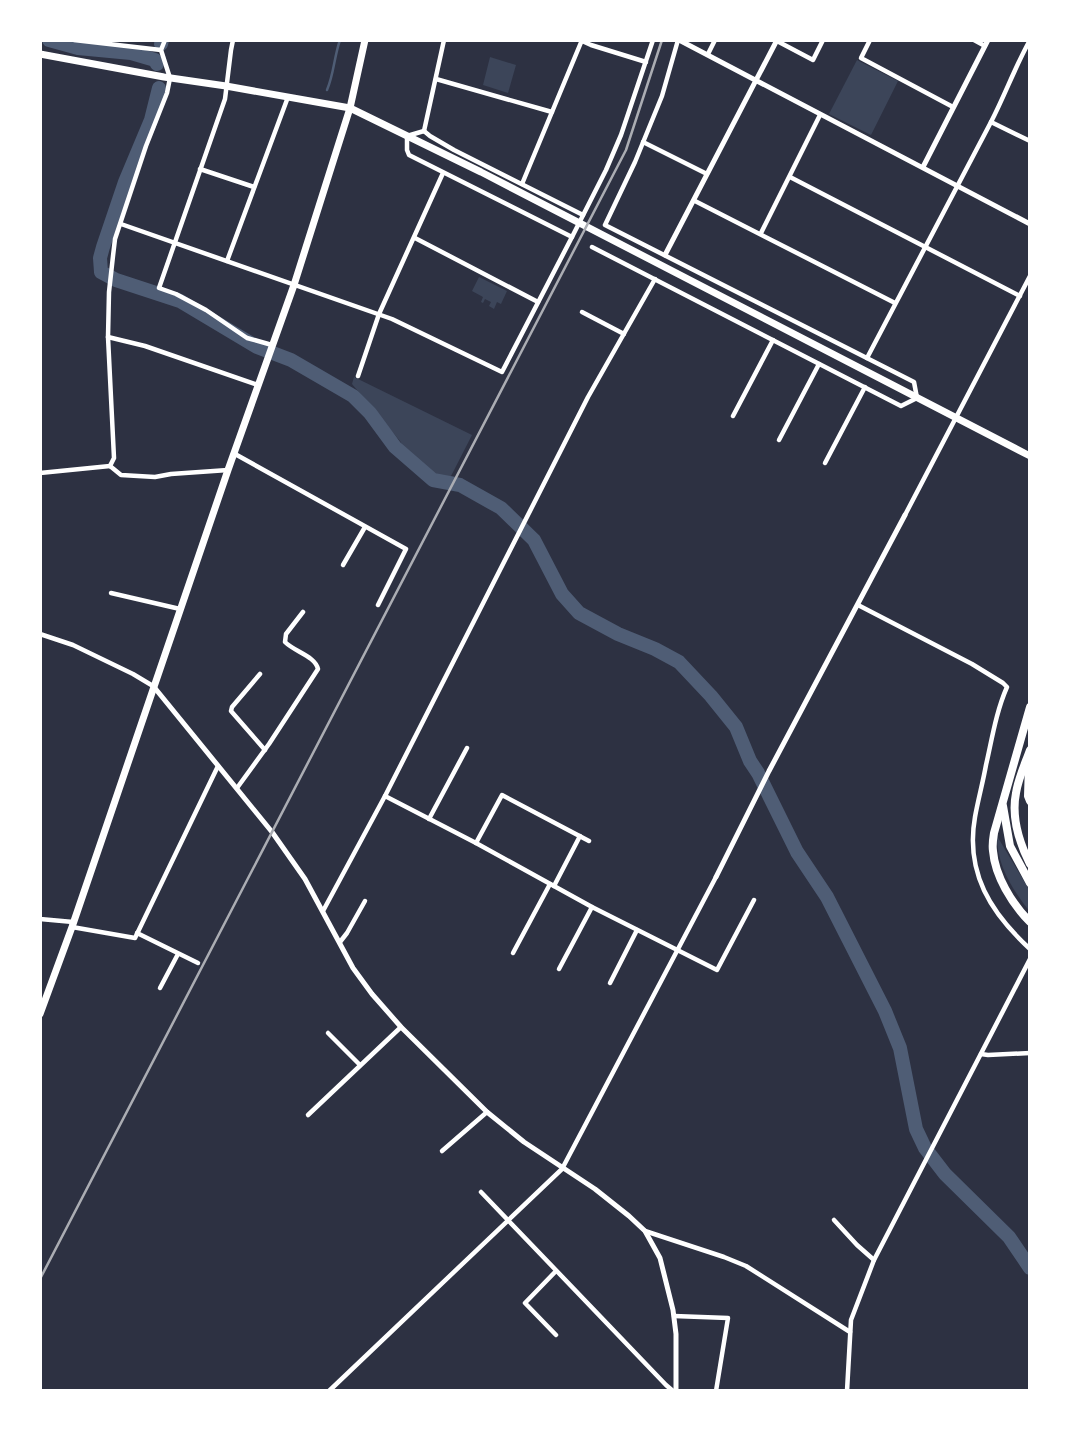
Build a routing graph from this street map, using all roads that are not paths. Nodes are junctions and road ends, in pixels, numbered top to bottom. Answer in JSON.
{"nodes":[{"id":1,"x":74,"y":40,"type":"edge"},
{"id":2,"x":165,"y":40,"type":"edge"},
{"id":3,"x":233,"y":40,"type":"edge"},
{"id":4,"x":365,"y":40,"type":"edge"},
{"id":5,"x":444,"y":40,"type":"edge"},
{"id":6,"x":581,"y":40,"type":"edge"},
{"id":7,"x":653,"y":40,"type":"edge"},
{"id":8,"x":678,"y":40,"type":"edge"},
{"id":9,"x":715,"y":40,"type":"edge"},
{"id":10,"x":823,"y":40,"type":"edge"},
{"id":11,"x":870,"y":40,"type":"edge"},
{"id":12,"x":974,"y":40,"type":"edge"},
{"id":13,"x":1030,"y":40,"type":"edge"},
{"id":14,"x":777,"y":41,"type":"edge"},
{"id":15,"x":987,"y":43,"type":"edge"},
{"id":16,"x":162,"y":50,"type":"junction"},
{"id":17,"x":40,"y":54,"type":"edge"},
{"id":18,"x":708,"y":54,"type":"junction"},
{"id":19,"x":646,"y":62,"type":"junction"},
{"id":20,"x":170,"y":78,"type":"junction"},
{"id":21,"x":436,"y":79,"type":"junction"},
{"id":22,"x":756,"y":81,"type":"junction"},
{"id":23,"x":226,"y":86,"type":"junction"},
{"id":24,"x":288,"y":97,"type":"junction"},
{"id":25,"x":953,"y":107,"type":"junction"},
{"id":26,"x":350,"y":108,"type":"junction"},
{"id":27,"x":552,"y":112,"type":"junction"},
{"id":28,"x":820,"y":115,"type":"junction"},
{"id":29,"x":991,"y":122,"type":"junction"},
{"id":30,"x":425,"y":131,"type":"junction"},
{"id":31,"x":407,"y":136,"type":"junction"},
{"id":32,"x":1030,"y":141,"type":"edge"},
{"id":33,"x":643,"y":142,"type":"junction"},
{"id":34,"x":923,"y":167,"type":"junction"},
{"id":35,"x":200,"y":169,"type":"junction"},
{"id":36,"x":443,"y":173,"type":"junction"},
{"id":37,"x":707,"y":174,"type":"junction"},
{"id":38,"x":790,"y":177,"type":"junction"},
{"id":39,"x":522,"y":184,"type":"junction"},
{"id":40,"x":254,"y":187,"type":"junction"},
{"id":41,"x":957,"y":187,"type":"junction"},
{"id":42,"x":695,"y":201,"type":"junction"},
{"id":43,"x":583,"y":215,"type":"junction"},
{"id":44,"x":1030,"y":224,"type":"edge"},
{"id":45,"x":121,"y":225,"type":"junction"},
{"id":46,"x":761,"y":233,"type":"junction"},
{"id":47,"x":572,"y":237,"type":"junction"},
{"id":48,"x":415,"y":238,"type":"junction"},
{"id":49,"x":174,"y":242,"type":"junction"},
{"id":50,"x":592,"y":247,"type":"dead end"},
{"id":51,"x":925,"y":248,"type":"junction"},
{"id":52,"x":665,"y":256,"type":"junction"},
{"id":53,"x":227,"y":261,"type":"junction"},
{"id":54,"x":1030,"y":276,"type":"edge"},
{"id":55,"x":655,"y":279,"type":"junction"},
{"id":56,"x":294,"y":285,"type":"junction"},
{"id":57,"x":1020,"y":296,"type":"junction"},
{"id":58,"x":538,"y":302,"type":"junction"},
{"id":59,"x":895,"y":303,"type":"junction"},
{"id":60,"x":582,"y":312,"type":"dead end"},
{"id":61,"x":379,"y":314,"type":"junction"},
{"id":62,"x":624,"y":334,"type":"junction"},
{"id":63,"x":108,"y":337,"type":"junction"},
{"id":64,"x":773,"y":340,"type":"junction"},
{"id":65,"x":272,"y":345,"type":"junction"},
{"id":66,"x":867,"y":358,"type":"junction"},
{"id":67,"x":819,"y":364,"type":"junction"},
{"id":68,"x":358,"y":376,"type":"dead end"},
{"id":69,"x":258,"y":385,"type":"junction"},
{"id":70,"x":865,"y":387,"type":"junction"},
{"id":71,"x":917,"y":398,"type":"junction"},
{"id":72,"x":733,"y":416,"type":"dead end"},
{"id":73,"x":956,"y":418,"type":"junction"},
{"id":74,"x":779,"y":440,"type":"dead end"},
{"id":75,"x":234,"y":453,"type":"junction"},
{"id":76,"x":1030,"y":456,"type":"edge"},
{"id":77,"x":825,"y":463,"type":"dead end"},
{"id":78,"x":110,"y":466,"type":"junction"},
{"id":79,"x":228,"y":470,"type":"junction"},
{"id":80,"x":40,"y":473,"type":"edge"},
{"id":81,"x":905,"y":514,"type":"joint"},
{"id":82,"x":366,"y":527,"type":"junction"},
{"id":83,"x":343,"y":565,"type":"dead end"},
{"id":84,"x":111,"y":593,"type":"dead end"},
{"id":85,"x":378,"y":605,"type":"dead end"},
{"id":86,"x":858,"y":605,"type":"junction"},
{"id":87,"x":180,"y":610,"type":"junction"},
{"id":88,"x":303,"y":612,"type":"dead end"},
{"id":89,"x":40,"y":634,"type":"edge"},
{"id":90,"x":260,"y":674,"type":"dead end"},
{"id":91,"x":154,"y":687,"type":"junction"},
{"id":92,"x":1030,"y":707,"type":"edge"},
{"id":93,"x":467,"y":748,"type":"dead end"},
{"id":94,"x":265,"y":750,"type":"junction"},
{"id":95,"x":1029,"y":752,"type":"edge"},
{"id":96,"x":218,"y":765,"type":"junction"},
{"id":97,"x":237,"y":788,"type":"junction"},
{"id":98,"x":385,"y":796,"type":"junction"},
{"id":99,"x":1030,"y":801,"type":"edge"},
{"id":100,"x":1002,"y":803,"type":"junction"},
{"id":101,"x":429,"y":819,"type":"junction"},
{"id":102,"x":580,"y":836,"type":"junction"},
{"id":103,"x":589,"y":841,"type":"dead end"},
{"id":104,"x":475,"y":843,"type":"junction"},
{"id":105,"x":1030,"y":864,"type":"edge"},
{"id":106,"x":716,"y":877,"type":"joint"},
{"id":107,"x":1030,"y":883,"type":"edge"},
{"id":108,"x":552,"y":885,"type":"junction"},
{"id":109,"x":754,"y":900,"type":"dead end"},
{"id":110,"x":365,"y":901,"type":"dead end"},
{"id":111,"x":592,"y":907,"type":"junction"},
{"id":112,"x":323,"y":912,"type":"junction"},
{"id":113,"x":40,"y":919,"type":"edge"},
{"id":114,"x":1030,"y":922,"type":"edge"},
{"id":115,"x":73,"y":925,"type":"junction"},
{"id":116,"x":638,"y":930,"type":"junction"},
{"id":117,"x":137,"y":933,"type":"junction"},
{"id":118,"x":340,"y":942,"type":"junction"},
{"id":119,"x":678,"y":949,"type":"junction"},
{"id":120,"x":1030,"y":949,"type":"edge"},
{"id":121,"x":513,"y":953,"type":"dead end"},
{"id":122,"x":178,"y":954,"type":"junction"},
{"id":123,"x":1030,"y":959,"type":"edge"},
{"id":124,"x":198,"y":963,"type":"dead end"},
{"id":125,"x":559,"y":969,"type":"dead end"},
{"id":126,"x":610,"y":982,"type":"dead end"},
{"id":127,"x":160,"y":988,"type":"dead end"},
{"id":128,"x":40,"y":1014,"type":"edge"},
{"id":129,"x":401,"y":1027,"type":"junction"},
{"id":130,"x":328,"y":1033,"type":"dead end"},
{"id":131,"x":1030,"y":1053,"type":"edge"},
{"id":132,"x":981,"y":1054,"type":"junction"},
{"id":133,"x":360,"y":1065,"type":"junction"},
{"id":134,"x":486,"y":1112,"type":"junction"},
{"id":135,"x":308,"y":1115,"type":"dead end"},
{"id":136,"x":442,"y":1151,"type":"dead end"},
{"id":137,"x":562,"y":1169,"type":"junction"},
{"id":138,"x":481,"y":1192,"type":"dead end"},
{"id":139,"x":508,"y":1220,"type":"junction"},
{"id":140,"x":834,"y":1220,"type":"dead end"},
{"id":141,"x":646,"y":1231,"type":"junction"},
{"id":142,"x":874,"y":1260,"type":"junction"},
{"id":143,"x":556,"y":1270,"type":"junction"},
{"id":144,"x":674,"y":1316,"type":"junction"},
{"id":145,"x":851,"y":1332,"type":"junction"},
{"id":146,"x":556,"y":1335,"type":"dead end"},
{"id":147,"x":329,"y":1391,"type":"edge"},
{"id":148,"x":675,"y":1391,"type":"edge"},
{"id":149,"x":716,"y":1391,"type":"edge"},
{"id":150,"x":847,"y":1391,"type":"edge"}],
"edges":[{"from":1,"to":16,"type":"street"},
{"from":2,"to":16,"type":"street"},
{"from":3,"to":23,"type":"street"},
{"from":4,"to":26,"type":"highway"},
{"from":5,"to":21,"type":"street"},
{"from":6,"to":19,"type":"street"},
{"from":6,"to":27,"type":"street"},
{"from":7,"to":19,"type":"street"},
{"from":8,"to":18,"type":"street"},
{"from":8,"to":33,"type":"street"},
{"from":9,"to":18,"type":"street"},
{"from":10,"to":14,"type":"street"},
{"from":11,"to":25,"type":"street"},
{"from":12,"to":15,"type":"street"},
{"from":13,"to":29,"type":"street"},
{"from":14,"to":22,"type":"street"},
{"from":15,"to":25,"type":"street"},
{"from":16,"to":20,"type":"street"},
{"from":17,"to":20,"type":"highway"},
{"from":18,"to":22,"type":"street"},
{"from":19,"to":43,"type":"street"},
{"from":20,"to":23,"type":"highway"},
{"from":20,"to":45,"type":"street"},
{"from":21,"to":27,"type":"street"},
{"from":21,"to":30,"type":"street"},
{"from":22,"to":28,"type":"street"},
{"from":22,"to":37,"type":"street"},
{"from":23,"to":24,"type":"highway"},
{"from":23,"to":35,"type":"street"},
{"from":24,"to":26,"type":"highway"},
{"from":24,"to":40,"type":"street"},
{"from":25,"to":34,"type":"street"},
{"from":26,"to":31,"type":"highway"},
{"from":26,"to":56,"type":"highway"},
{"from":27,"to":39,"type":"street"},
{"from":28,"to":34,"type":"street"},
{"from":28,"to":38,"type":"street"},
{"from":29,"to":32,"type":"street"},
{"from":29,"to":41,"type":"street"},
{"from":30,"to":31,"type":"street"},
{"from":30,"to":39,"type":"street"},
{"from":31,"to":36,"type":"street"},
{"from":31,"to":71,"type":"highway"},
{"from":33,"to":37,"type":"street"},
{"from":33,"to":52,"type":"street"},
{"from":34,"to":41,"type":"street"},
{"from":35,"to":40,"type":"street"},
{"from":35,"to":49,"type":"street"},
{"from":36,"to":47,"type":"street"},
{"from":36,"to":48,"type":"street"},
{"from":37,"to":42,"type":"street"},
{"from":38,"to":46,"type":"street"},
{"from":38,"to":51,"type":"street"},
{"from":39,"to":43,"type":"street"},
{"from":40,"to":53,"type":"street"},
{"from":41,"to":44,"type":"street"},
{"from":41,"to":51,"type":"street"},
{"from":42,"to":46,"type":"street"},
{"from":42,"to":52,"type":"street"},
{"from":43,"to":47,"type":"street"},
{"from":45,"to":49,"type":"street"},
{"from":45,"to":63,"type":"street"},
{"from":46,"to":59,"type":"street"},
{"from":47,"to":58,"type":"street"},
{"from":48,"to":58,"type":"street"},
{"from":48,"to":61,"type":"street"},
{"from":49,"to":53,"type":"street"},
{"from":49,"to":65,"type":"street"},
{"from":50,"to":55,"type":"street"},
{"from":51,"to":57,"type":"street"},
{"from":51,"to":59,"type":"street"},
{"from":52,"to":66,"type":"street"},
{"from":53,"to":56,"type":"street"},
{"from":54,"to":57,"type":"street"},
{"from":55,"to":62,"type":"street"},
{"from":55,"to":64,"type":"street"},
{"from":56,"to":61,"type":"street"},
{"from":56,"to":65,"type":"highway"},
{"from":57,"to":73,"type":"street"},
{"from":58,"to":61,"type":"street"},
{"from":59,"to":66,"type":"street"},
{"from":60,"to":62,"type":"street"},
{"from":61,"to":68,"type":"street"},
{"from":62,"to":98,"type":"street"},
{"from":63,"to":69,"type":"street"},
{"from":63,"to":78,"type":"street"},
{"from":64,"to":67,"type":"street"},
{"from":64,"to":72,"type":"street"},
{"from":65,"to":69,"type":"highway"},
{"from":66,"to":71,"type":"street"},
{"from":67,"to":70,"type":"street"},
{"from":67,"to":74,"type":"street"},
{"from":69,"to":75,"type":"highway"},
{"from":70,"to":71,"type":"street"},
{"from":70,"to":77,"type":"street"},
{"from":71,"to":73,"type":"highway"},
{"from":73,"to":76,"type":"highway"},
{"from":73,"to":81,"type":"street"},
{"from":75,"to":79,"type":"highway"},
{"from":75,"to":82,"type":"street"},
{"from":78,"to":79,"type":"street"},
{"from":78,"to":80,"type":"street"},
{"from":79,"to":87,"type":"highway"},
{"from":81,"to":86,"type":"street"},
{"from":82,"to":83,"type":"street"},
{"from":82,"to":85,"type":"street"},
{"from":84,"to":87,"type":"street"},
{"from":86,"to":106,"type":"street"},
{"from":86,"to":120,"type":"street"},
{"from":87,"to":91,"type":"highway"},
{"from":88,"to":94,"type":"street"},
{"from":89,"to":91,"type":"street"},
{"from":90,"to":94,"type":"street"},
{"from":91,"to":96,"type":"street"},
{"from":91,"to":115,"type":"highway"},
{"from":92,"to":100,"type":"highway"},
{"from":93,"to":101,"type":"street"},
{"from":94,"to":97,"type":"street"},
{"from":95,"to":99,"type":"highway"},
{"from":95,"to":105,"type":"highway"},
{"from":96,"to":97,"type":"street"},
{"from":96,"to":117,"type":"street"},
{"from":97,"to":112,"type":"street"},
{"from":98,"to":101,"type":"street"},
{"from":98,"to":112,"type":"street"},
{"from":100,"to":107,"type":"highway"},
{"from":100,"to":114,"type":"highway"},
{"from":101,"to":104,"type":"street"},
{"from":102,"to":103,"type":"street"},
{"from":102,"to":104,"type":"street"},
{"from":102,"to":108,"type":"street"},
{"from":104,"to":108,"type":"street"},
{"from":106,"to":119,"type":"street"},
{"from":108,"to":111,"type":"street"},
{"from":108,"to":121,"type":"street"},
{"from":109,"to":119,"type":"street"},
{"from":110,"to":118,"type":"street"},
{"from":111,"to":116,"type":"street"},
{"from":111,"to":125,"type":"street"},
{"from":112,"to":118,"type":"street"},
{"from":113,"to":115,"type":"street"},
{"from":115,"to":117,"type":"street"},
{"from":115,"to":128,"type":"highway"},
{"from":116,"to":119,"type":"street"},
{"from":116,"to":126,"type":"street"},
{"from":117,"to":122,"type":"street"},
{"from":118,"to":129,"type":"street"},
{"from":119,"to":137,"type":"street"},
{"from":122,"to":124,"type":"street"},
{"from":122,"to":127,"type":"street"},
{"from":123,"to":132,"type":"street"},
{"from":129,"to":133,"type":"street"},
{"from":129,"to":134,"type":"street"},
{"from":130,"to":133,"type":"street"},
{"from":131,"to":132,"type":"street"},
{"from":132,"to":142,"type":"street"},
{"from":133,"to":135,"type":"street"},
{"from":134,"to":136,"type":"street"},
{"from":134,"to":137,"type":"street"},
{"from":137,"to":139,"type":"street"},
{"from":137,"to":141,"type":"street"},
{"from":138,"to":139,"type":"street"},
{"from":139,"to":143,"type":"street"},
{"from":139,"to":147,"type":"street"},
{"from":140,"to":142,"type":"street"},
{"from":141,"to":144,"type":"street"},
{"from":141,"to":145,"type":"street"},
{"from":142,"to":145,"type":"street"},
{"from":143,"to":146,"type":"street"},
{"from":143,"to":148,"type":"street"},
{"from":144,"to":148,"type":"street"},
{"from":144,"to":149,"type":"street"},
{"from":145,"to":150,"type":"street"}]}
